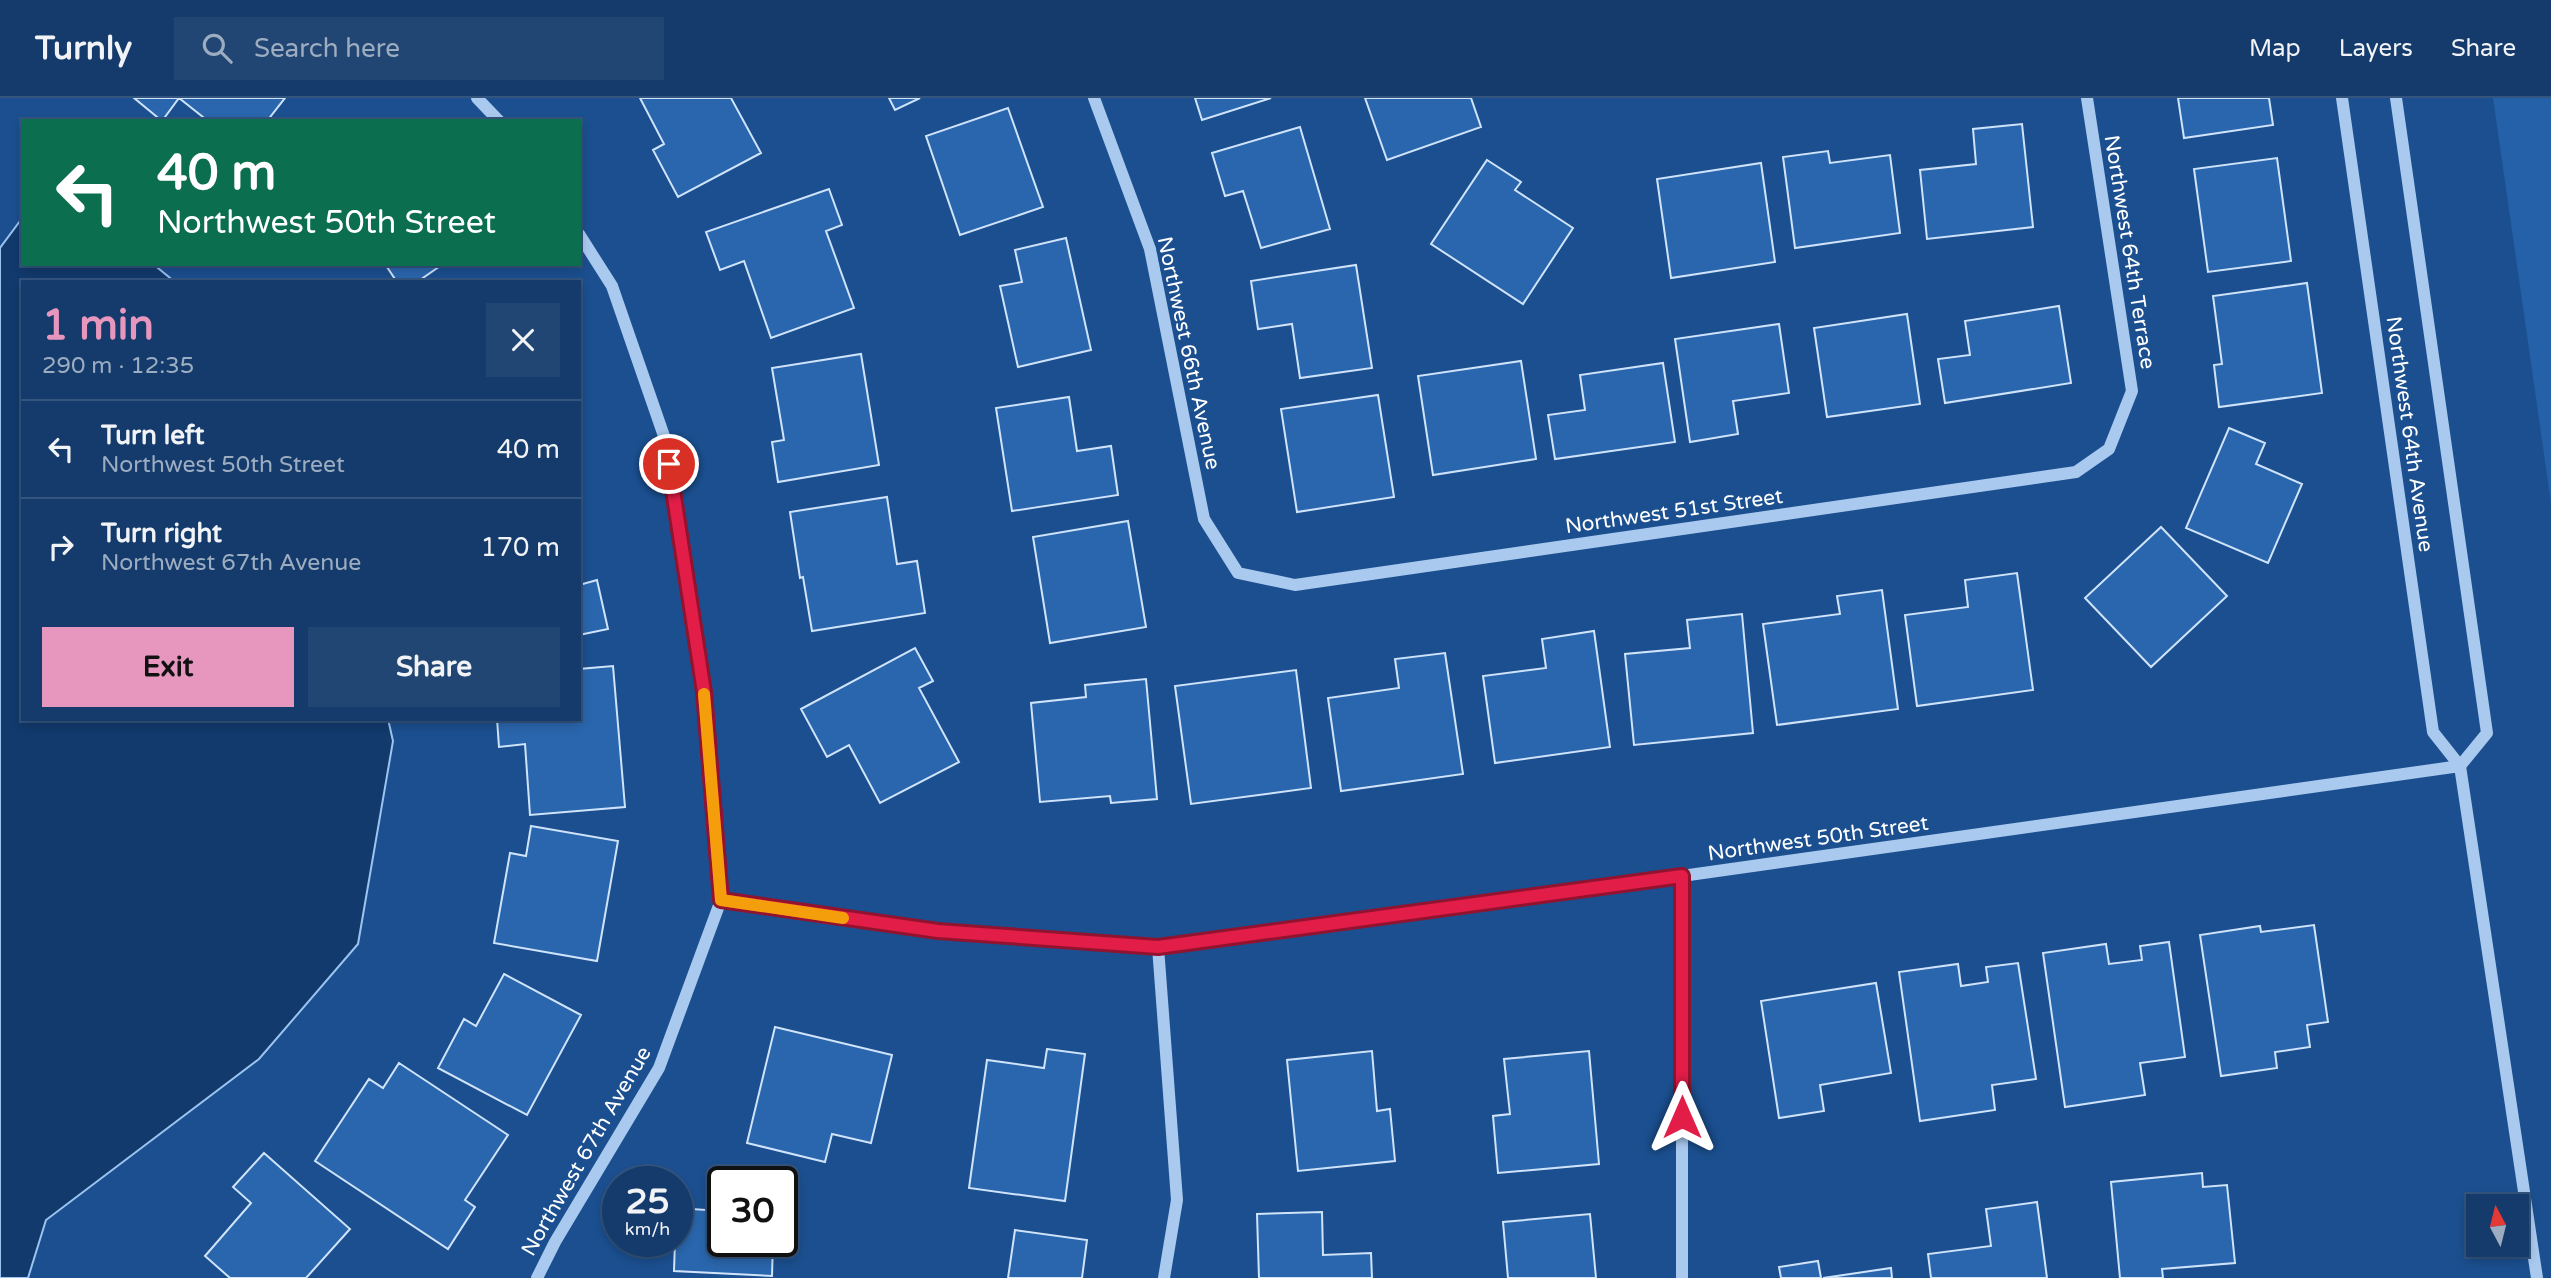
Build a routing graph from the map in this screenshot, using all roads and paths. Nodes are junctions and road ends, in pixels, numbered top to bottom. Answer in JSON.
{"nodes":[{"id":1,"x":477,"y":98,"type":"edge"},
{"id":2,"x":1094,"y":98,"type":"edge"},
{"id":3,"x":2087,"y":98,"type":"edge"},
{"id":4,"x":2342,"y":98,"type":"edge"},
{"id":5,"x":2396,"y":98,"type":"edge"},
{"id":6,"x":497,"y":119,"type":"edge"},
{"id":7,"x":581,"y":237,"type":"edge"},
{"id":8,"x":2109,"y":449,"type":"joint"},
{"id":9,"x":1238,"y":573,"type":"joint"},
{"id":10,"x":2460,"y":766,"type":"junction"},
{"id":11,"x":1682,"y":876,"type":"junction"},
{"id":12,"x":721,"y":900,"type":"junction"},
{"id":13,"x":1158,"y":947,"type":"junction"},
{"id":14,"x":537,"y":1278,"type":"edge"},
{"id":15,"x":1164,"y":1278,"type":"edge"},
{"id":16,"x":1682,"y":1278,"type":"edge"},
{"id":17,"x":2537,"y":1278,"type":"edge"}],
"edges":[{"from":1,"to":6,"type":"street"},
{"from":2,"to":9,"type":"street","name":"Northwest 66th Avenue"},
{"from":3,"to":8,"type":"street","name":"Northwest 64th Terrace"},
{"from":4,"to":10,"type":"street","name":"Northwest 64th Avenue"},
{"from":5,"to":10,"type":"street","name":"Northwest 64th Avenue"},
{"from":7,"to":12,"type":"street","name":"Northwest 67th Avenue"},
{"from":8,"to":9,"type":"street","name":"Northwest 51st Street"},
{"from":10,"to":11,"type":"street","name":"Northwest 50th Street"},
{"from":10,"to":17,"type":"street","name":"Northwest 64th Avenue"},
{"from":11,"to":13,"type":"street","name":"Northwest 50th Street"},
{"from":11,"to":16,"type":"street"},
{"from":12,"to":13,"type":"street","name":"Northwest 50th Street"},
{"from":12,"to":14,"type":"street","name":"Northwest 67th Avenue"},
{"from":13,"to":15,"type":"street"}]}
